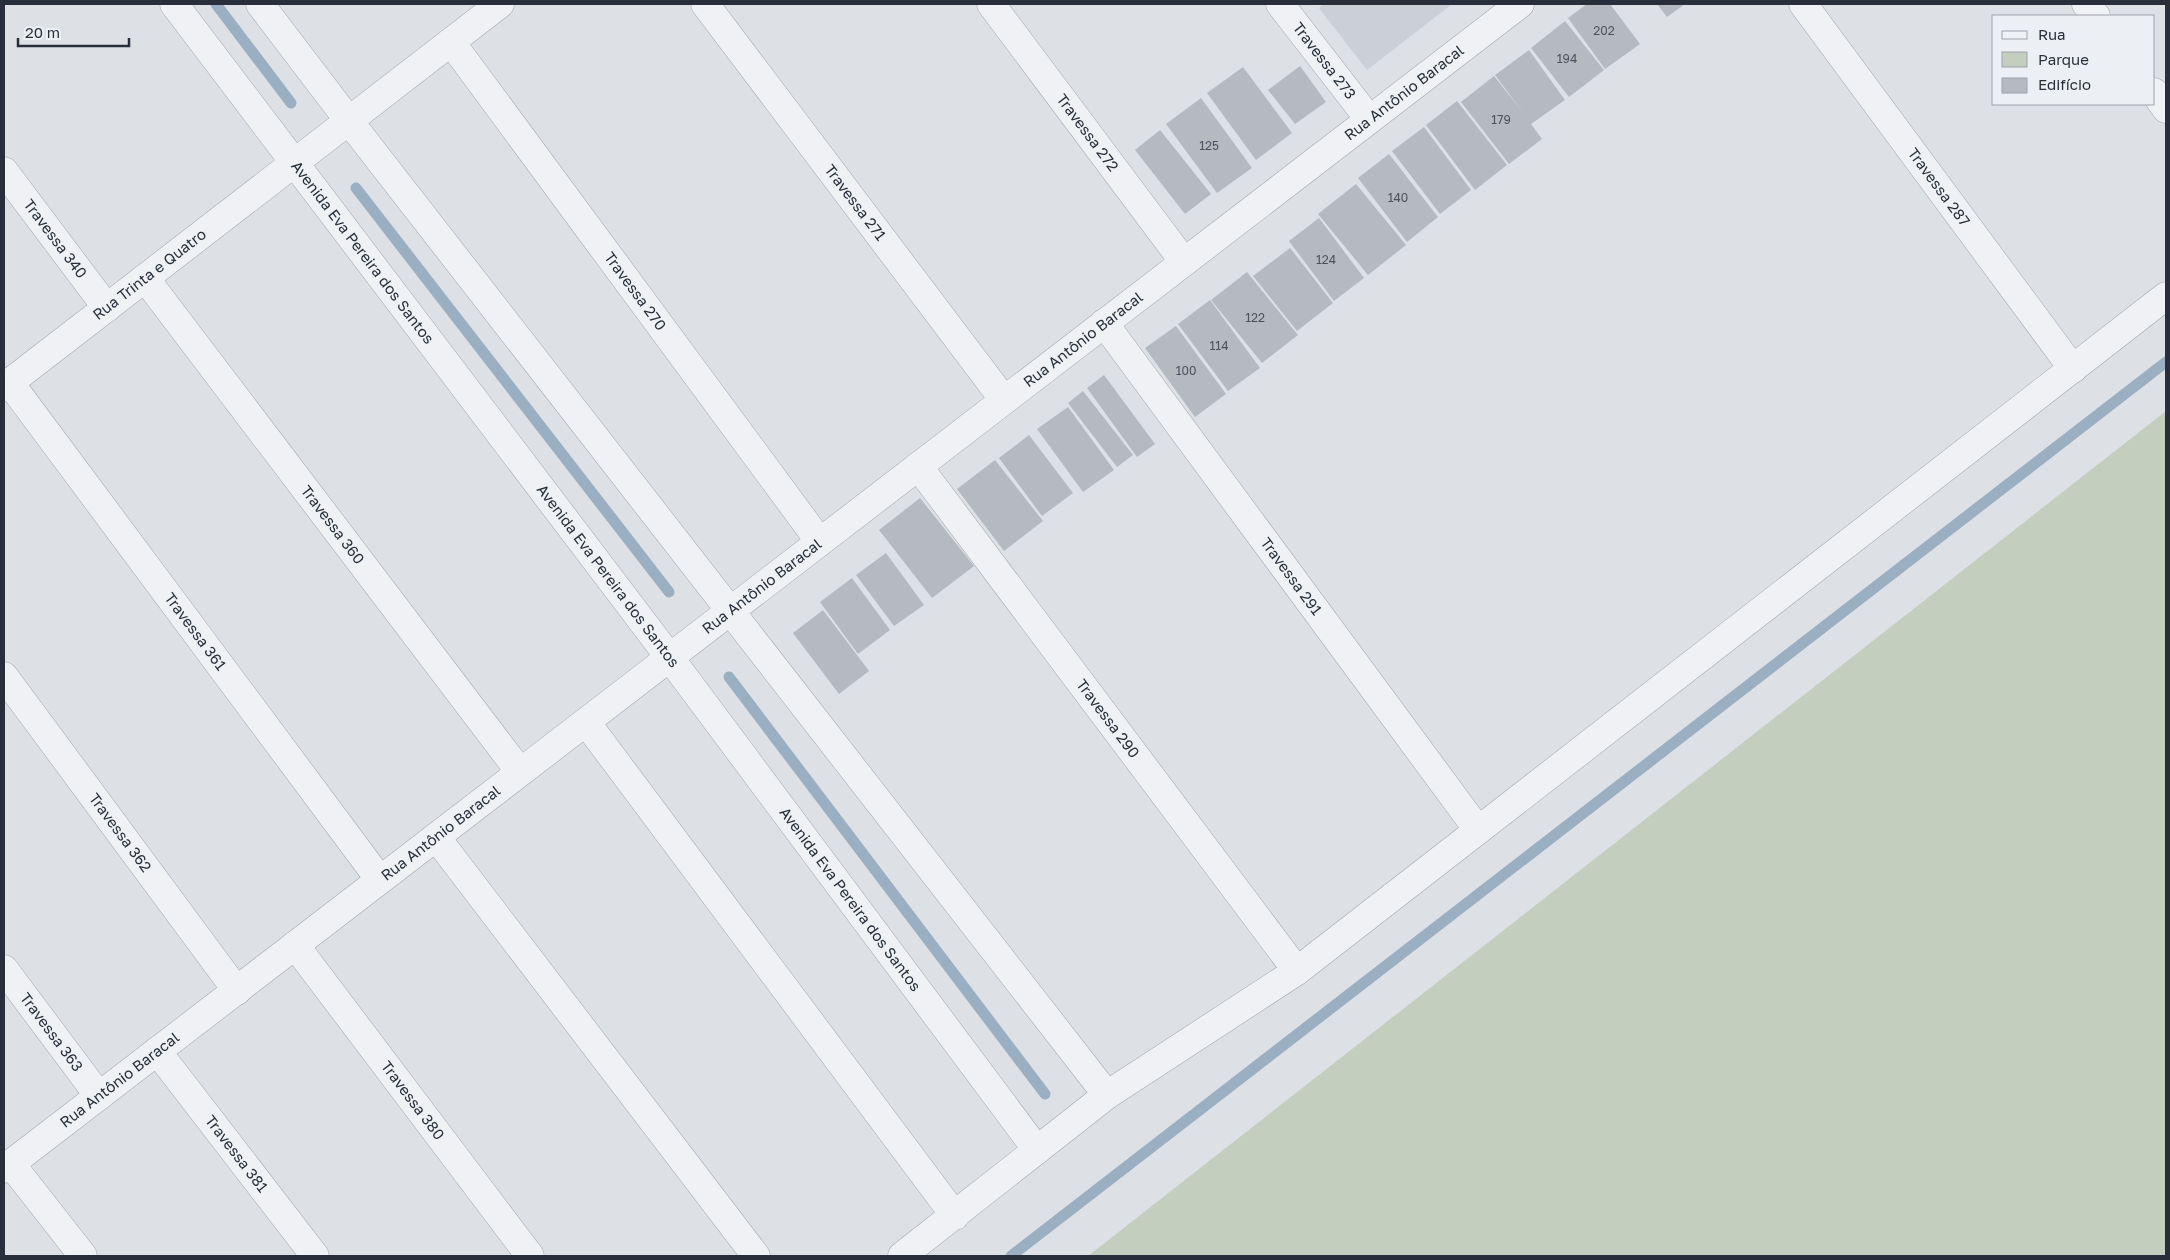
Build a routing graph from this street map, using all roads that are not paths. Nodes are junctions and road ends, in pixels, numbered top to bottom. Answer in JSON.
{"nodes":[{"id":1,"x":174,"y":4,"type":"edge"},
{"id":2,"x":260,"y":4,"type":"edge"},
{"id":3,"x":500,"y":4,"type":"edge"},
{"id":4,"x":706,"y":4,"type":"edge"},
{"id":5,"x":991,"y":4,"type":"edge"},
{"id":6,"x":1280,"y":4,"type":"edge"},
{"id":7,"x":1520,"y":4,"type":"edge"},
{"id":8,"x":1804,"y":4,"type":"edge"},
{"id":9,"x":2086,"y":4,"type":"edge"},
{"id":10,"x":2095,"y":15,"type":"edge"},
{"id":11,"x":451,"y":42,"type":"junction"},
{"id":12,"x":2155,"y":93,"type":"edge"},
{"id":13,"x":2166,"y":109,"type":"edge"},
{"id":14,"x":1369,"y":119,"type":"junction"},
{"id":15,"x":349,"y":121,"type":"junction"},
{"id":16,"x":296,"y":162,"type":"junction"},
{"id":17,"x":4,"y":171,"type":"edge"},
{"id":18,"x":1184,"y":262,"type":"junction"},
{"id":19,"x":145,"y":278,"type":"junction"},
{"id":20,"x":2166,"y":296,"type":"edge"},
{"id":21,"x":107,"y":308,"type":"junction"},
{"id":22,"x":1104,"y":323,"type":"junction"},
{"id":23,"x":2073,"y":369,"type":"junction"},
{"id":24,"x":7,"y":385,"type":"edge"},
{"id":25,"x":1004,"y":400,"type":"junction"},
{"id":26,"x":918,"y":466,"type":"junction"},
{"id":27,"x":820,"y":542,"type":"junction"},
{"id":28,"x":732,"y":610,"type":"junction"},
{"id":29,"x":670,"y":658,"type":"junction"},
{"id":30,"x":4,"y":676,"type":"edge"},
{"id":31,"x":586,"y":722,"type":"junction"},
{"id":32,"x":520,"y":772,"type":"junction"},
{"id":33,"x":1478,"y":830,"type":"junction"},
{"id":34,"x":436,"y":837,"type":"junction"},
{"id":35,"x":380,"y":880,"type":"junction"},
{"id":36,"x":295,"y":945,"type":"junction"},
{"id":37,"x":4,"y":969,"type":"edge"},
{"id":38,"x":1297,"y":971,"type":"junction"},
{"id":39,"x":237,"y":990,"type":"junction"},
{"id":40,"x":157,"y":1051,"type":"junction"},
{"id":41,"x":1108,"y":1094,"type":"junction"},
{"id":42,"x":99,"y":1096,"type":"junction"},
{"id":43,"x":1037,"y":1150,"type":"junction"},
{"id":44,"x":7,"y":1166,"type":"edge"},
{"id":45,"x":955,"y":1216,"type":"junction"},
{"id":46,"x":83,"y":1256,"type":"edge"},
{"id":47,"x":315,"y":1256,"type":"edge"},
{"id":48,"x":530,"y":1256,"type":"edge"},
{"id":49,"x":756,"y":1256,"type":"edge"},
{"id":50,"x":902,"y":1256,"type":"edge"}],
"edges":[{"from":1,"to":16,"type":"street","name":"Avenida Eva Pereira dos Santos"},
{"from":2,"to":15,"type":"street"},
{"from":3,"to":11,"type":"street","name":"Rua Trinta e Quatro"},
{"from":4,"to":25,"type":"street","name":"Travessa 271"},
{"from":5,"to":18,"type":"street","name":"Travessa 272"},
{"from":6,"to":14,"type":"street","name":"Travessa 273"},
{"from":7,"to":14,"type":"street","name":"Rua Antônio Baracal"},
{"from":8,"to":23,"type":"street","name":"Travessa 287"},
{"from":9,"to":10,"type":"street"},
{"from":11,"to":15,"type":"street","name":"Rua Trinta e Quatro"},
{"from":11,"to":27,"type":"street","name":"Travessa 270"},
{"from":12,"to":13,"type":"street"},
{"from":14,"to":18,"type":"street","name":"Rua Antônio Baracal"},
{"from":15,"to":16,"type":"street","name":"Rua Trinta e Quatro"},
{"from":15,"to":28,"type":"street"},
{"from":16,"to":19,"type":"street","name":"Rua Trinta e Quatro"},
{"from":16,"to":29,"type":"street","name":"Avenida Eva Pereira dos Santos"},
{"from":17,"to":21,"type":"street","name":"Travessa 340"},
{"from":18,"to":22,"type":"street","name":"Rua Antônio Baracal"},
{"from":19,"to":21,"type":"street","name":"Rua Trinta e Quatro"},
{"from":19,"to":32,"type":"street","name":"Travessa 360"},
{"from":20,"to":23,"type":"street"},
{"from":21,"to":24,"type":"street","name":"Rua Trinta e Quatro"},
{"from":22,"to":25,"type":"street","name":"Rua Antônio Baracal"},
{"from":22,"to":33,"type":"street","name":"Travessa 291"},
{"from":23,"to":33,"type":"street"},
{"from":24,"to":35,"type":"street","name":"Travessa 361"},
{"from":25,"to":26,"type":"street","name":"Rua Antônio Baracal"},
{"from":26,"to":27,"type":"street","name":"Rua Antônio Baracal"},
{"from":26,"to":38,"type":"street","name":"Travessa 290"},
{"from":27,"to":28,"type":"street","name":"Rua Antônio Baracal"},
{"from":28,"to":29,"type":"street","name":"Rua Antônio Baracal"},
{"from":28,"to":41,"type":"street"},
{"from":29,"to":31,"type":"street","name":"Rua Antônio Baracal"},
{"from":29,"to":43,"type":"street","name":"Avenida Eva Pereira dos Santos"},
{"from":30,"to":39,"type":"street","name":"Travessa 362"},
{"from":31,"to":32,"type":"street","name":"Rua Antônio Baracal"},
{"from":31,"to":45,"type":"street"},
{"from":32,"to":34,"type":"street","name":"Rua Antônio Baracal"},
{"from":33,"to":38,"type":"street"},
{"from":34,"to":35,"type":"street","name":"Rua Antônio Baracal"},
{"from":34,"to":49,"type":"street"},
{"from":35,"to":36,"type":"street","name":"Rua Antônio Baracal"},
{"from":36,"to":39,"type":"street","name":"Rua Antônio Baracal"},
{"from":36,"to":48,"type":"street","name":"Travessa 380"},
{"from":37,"to":42,"type":"street","name":"Travessa 363"},
{"from":38,"to":41,"type":"street"},
{"from":39,"to":40,"type":"street","name":"Rua Antônio Baracal"},
{"from":40,"to":42,"type":"street","name":"Rua Antônio Baracal"},
{"from":40,"to":47,"type":"street","name":"Travessa 381"},
{"from":41,"to":43,"type":"street"},
{"from":42,"to":44,"type":"street","name":"Rua Antônio Baracal"},
{"from":43,"to":45,"type":"street"},
{"from":44,"to":46,"type":"street"},
{"from":45,"to":50,"type":"street"}]}
